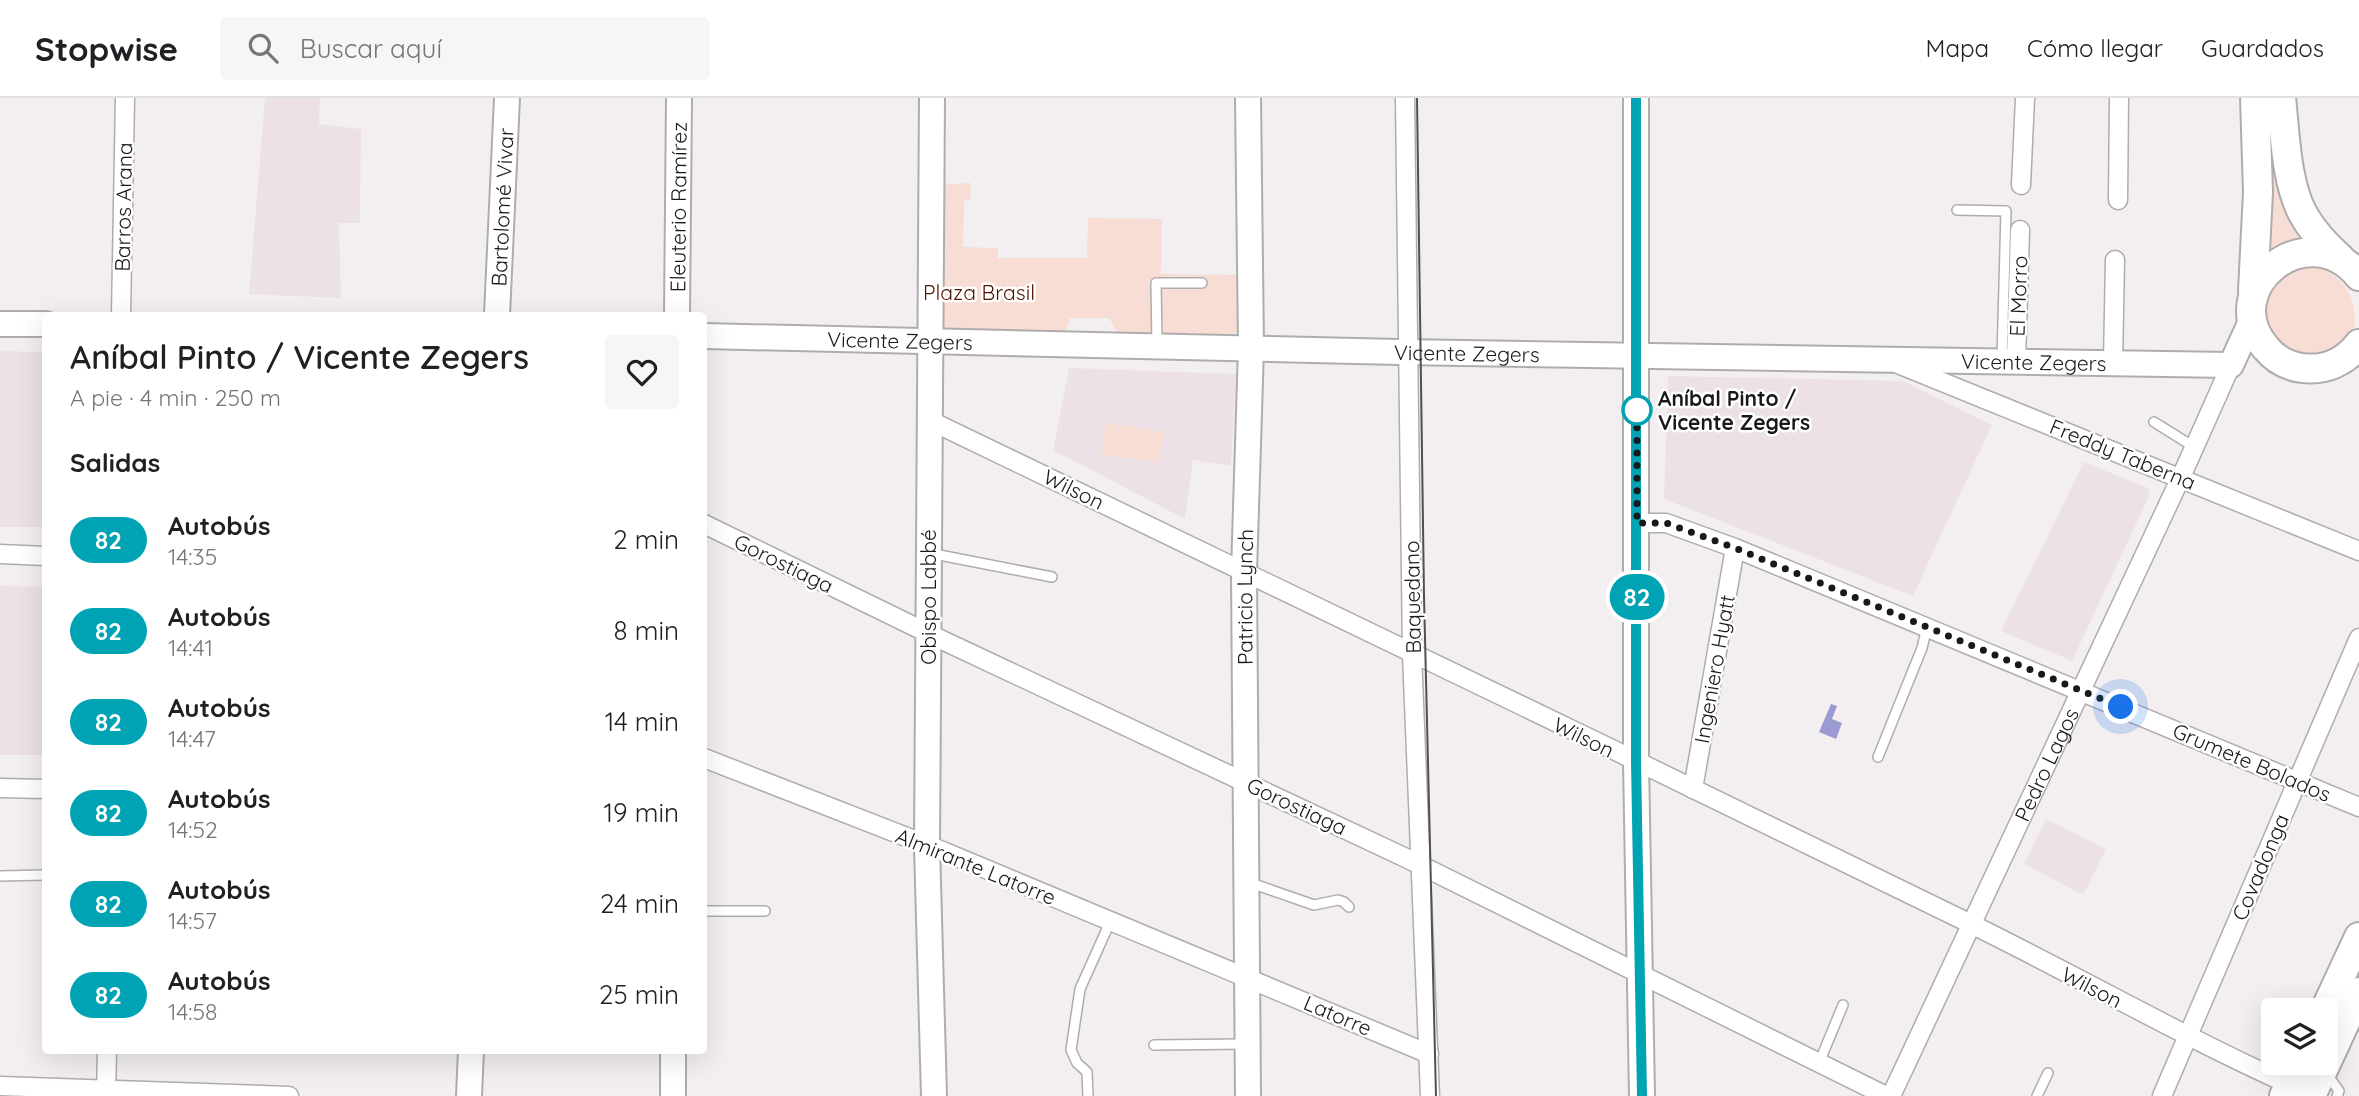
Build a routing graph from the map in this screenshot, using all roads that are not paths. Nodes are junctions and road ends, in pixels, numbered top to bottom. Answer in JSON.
{"nodes":[{"id":1,"x":125,"y":98,"type":"edge"},
{"id":2,"x":507,"y":98,"type":"edge"},
{"id":3,"x":679,"y":98,"type":"edge"},
{"id":4,"x":932,"y":98,"type":"edge"},
{"id":5,"x":1248,"y":98,"type":"edge"},
{"id":6,"x":1405,"y":98,"type":"edge"},
{"id":7,"x":1636,"y":98,"type":"edge"},
{"id":8,"x":2025,"y":98,"type":"edge"},
{"id":9,"x":2119,"y":98,"type":"edge"},
{"id":10,"x":2255,"y":98,"type":"edge"},
{"id":11,"x":2281,"y":98,"type":"edge"},
{"id":12,"x":2021,"y":185,"type":"dead end"},
{"id":13,"x":2118,"y":200,"type":"dead end"},
{"id":14,"x":1956,"y":210,"type":"dead end"},
{"id":15,"x":2020,"y":230,"type":"dead end"},
{"id":16,"x":2115,"y":260,"type":"dead end"},
{"id":17,"x":2351,"y":269,"type":"edge"},
{"id":18,"x":1202,"y":283,"type":"dead end"},
{"id":19,"x":2252,"y":310,"type":"junction"},
{"id":20,"x":121,"y":312,"type":"edge"},
{"id":21,"x":497,"y":312,"type":"edge"},
{"id":22,"x":677,"y":312,"type":"edge"},
{"id":23,"x":0,"y":324,"type":"edge"},
{"id":24,"x":42,"y":324,"type":"edge"},
{"id":25,"x":707,"y":336,"type":"edge"},
{"id":26,"x":929,"y":341,"type":"junction"},
{"id":27,"x":2359,"y":344,"type":"edge"},
{"id":28,"x":1157,"y":346,"type":"junction"},
{"id":29,"x":1251,"y":348,"type":"junction"},
{"id":30,"x":1409,"y":352,"type":"junction"},
{"id":31,"x":1637,"y":356,"type":"junction"},
{"id":32,"x":1885,"y":359,"type":"junction"},
{"id":33,"x":2009,"y":361,"type":"junction"},
{"id":34,"x":2113,"y":363,"type":"junction"},
{"id":35,"x":2345,"y":364,"type":"edge"},
{"id":36,"x":2231,"y":365,"type":"junction"},
{"id":37,"x":929,"y":420,"type":"junction"},
{"id":38,"x":2154,"y":422,"type":"dead end"},
{"id":39,"x":2194,"y":447,"type":"junction"},
{"id":40,"x":2180,"y":477,"type":"junction"},
{"id":41,"x":1637,"y":523,"type":"junction"},
{"id":42,"x":707,"y":525,"type":"edge"},
{"id":43,"x":1735,"y":548,"type":"junction"},
{"id":44,"x":2359,"y":551,"type":"edge"},
{"id":45,"x":928,"y":553,"type":"junction"},
{"id":46,"x":0,"y":554,"type":"edge"},
{"id":47,"x":42,"y":556,"type":"edge"},
{"id":48,"x":1244,"y":572,"type":"junction"},
{"id":49,"x":1052,"y":577,"type":"dead end"},
{"id":50,"x":1927,"y":627,"type":"junction"},
{"id":51,"x":927,"y":632,"type":"junction"},
{"id":52,"x":2359,"y":638,"type":"edge"},
{"id":53,"x":1412,"y":654,"type":"junction"},
{"id":54,"x":2081,"y":690,"type":"junction"},
{"id":55,"x":1878,"y":757,"type":"dead end"},
{"id":56,"x":707,"y":759,"type":"edge"},
{"id":57,"x":1636,"y":762,"type":"junction"},
{"id":58,"x":2297,"y":781,"type":"junction"},
{"id":59,"x":1245,"y":782,"type":"junction"},
{"id":60,"x":0,"y":788,"type":"edge"},
{"id":61,"x":42,"y":789,"type":"edge"},
{"id":62,"x":1693,"y":789,"type":"junction"},
{"id":63,"x":2359,"y":807,"type":"edge"},
{"id":64,"x":927,"y":847,"type":"junction"},
{"id":65,"x":1421,"y":866,"type":"junction"},
{"id":66,"x":42,"y":875,"type":"edge"},
{"id":67,"x":0,"y":876,"type":"edge"},
{"id":68,"x":1246,"y":882,"type":"junction"},
{"id":69,"x":1349,"y":907,"type":"dead end"},
{"id":70,"x":707,"y":911,"type":"edge"},
{"id":71,"x":765,"y":911,"type":"dead end"},
{"id":72,"x":1111,"y":920,"type":"junction"},
{"id":73,"x":1971,"y":924,"type":"junction"},
{"id":74,"x":2359,"y":937,"type":"edge"},
{"id":75,"x":1640,"y":975,"type":"junction"},
{"id":76,"x":1247,"y":976,"type":"junction"},
{"id":77,"x":2359,"y":992,"type":"edge"},
{"id":78,"x":2331,"y":998,"type":"edge"},
{"id":79,"x":1843,"y":1004,"type":"dead end"},
{"id":80,"x":2187,"y":1036,"type":"junction"},
{"id":81,"x":1247,"y":1044,"type":"junction"},
{"id":82,"x":1154,"y":1045,"type":"dead end"},
{"id":83,"x":107,"y":1054,"type":"edge"},
{"id":84,"x":471,"y":1054,"type":"edge"},
{"id":85,"x":673,"y":1054,"type":"edge"},
{"id":86,"x":1429,"y":1054,"type":"junction"},
{"id":87,"x":1819,"y":1063,"type":"junction"},
{"id":88,"x":2049,"y":1073,"type":"dead end"},
{"id":89,"x":2308,"y":1085,"type":"edge"},
{"id":90,"x":0,"y":1086,"type":"edge"},
{"id":91,"x":106,"y":1093,"type":"edge"},
{"id":92,"x":289,"y":1096,"type":"edge"},
{"id":93,"x":469,"y":1096,"type":"edge"},
{"id":94,"x":673,"y":1096,"type":"edge"},
{"id":95,"x":933,"y":1096,"type":"edge"},
{"id":96,"x":1088,"y":1096,"type":"edge"},
{"id":97,"x":1248,"y":1096,"type":"edge"},
{"id":98,"x":1430,"y":1096,"type":"edge"},
{"id":99,"x":1642,"y":1096,"type":"edge"},
{"id":100,"x":1889,"y":1096,"type":"edge"},
{"id":101,"x":2037,"y":1096,"type":"edge"},
{"id":102,"x":2162,"y":1096,"type":"edge"}],
"edges":[{"from":1,"to":20,"type":"street","name":"Barros Arana"},
{"from":2,"to":21,"type":"street","name":"Bartolomé Vivar"},
{"from":3,"to":22,"type":"street","name":"Eleuterio Ramírez"},
{"from":4,"to":26,"type":"street","name":"Obispo Labbé"},
{"from":5,"to":29,"type":"street","name":"Patricio Lynch"},
{"from":6,"to":30,"type":"street","name":"Baquedano"},
{"from":7,"to":31,"type":"street"},
{"from":8,"to":12,"type":"street"},
{"from":9,"to":13,"type":"street"},
{"from":10,"to":19,"type":"main road"},
{"from":11,"to":17,"type":"main road"},
{"from":14,"to":33,"type":"lane"},
{"from":15,"to":33,"type":"street","name":"El Morro"},
{"from":16,"to":34,"type":"street"},
{"from":17,"to":19,"type":"main road"},
{"from":18,"to":28,"type":"lane"},
{"from":19,"to":35,"type":"main road"},
{"from":19,"to":36,"type":"street","name":"Pedro Lagos"},
{"from":23,"to":24,"type":"street"},
{"from":25,"to":26,"type":"street","name":"Vicente Zegers"},
{"from":26,"to":28,"type":"street","name":"Vicente Zegers"},
{"from":26,"to":37,"type":"street","name":"Obispo Labbé"},
{"from":27,"to":35,"type":"main road"},
{"from":28,"to":29,"type":"street","name":"Vicente Zegers"},
{"from":29,"to":30,"type":"street","name":"Vicente Zegers"},
{"from":29,"to":48,"type":"street","name":"Patricio Lynch"},
{"from":30,"to":31,"type":"street","name":"Vicente Zegers"},
{"from":30,"to":53,"type":"street","name":"Baquedano"},
{"from":31,"to":32,"type":"street","name":"Vicente Zegers"},
{"from":31,"to":41,"type":"street"},
{"from":32,"to":33,"type":"street","name":"Vicente Zegers"},
{"from":32,"to":40,"type":"street","name":"Freddy Taberna"},
{"from":33,"to":34,"type":"street","name":"Vicente Zegers"},
{"from":34,"to":36,"type":"street","name":"Vicente Zegers"},
{"from":36,"to":39,"type":"street","name":"Pedro Lagos"},
{"from":37,"to":45,"type":"street","name":"Obispo Labbé"},
{"from":37,"to":48,"type":"street","name":"Wilson"},
{"from":38,"to":39,"type":"lane"},
{"from":39,"to":40,"type":"street","name":"Pedro Lagos"},
{"from":40,"to":44,"type":"street","name":"Freddy Taberna"},
{"from":40,"to":54,"type":"street","name":"Pedro Lagos"},
{"from":41,"to":43,"type":"street","name":"Grumete Bolados"},
{"from":41,"to":57,"type":"street"},
{"from":42,"to":51,"type":"street","name":"Gorostiaga"},
{"from":43,"to":50,"type":"street","name":"Grumete Bolados"},
{"from":43,"to":62,"type":"street","name":"Ingeniero Hyatt"},
{"from":45,"to":49,"type":"lane"},
{"from":45,"to":51,"type":"street","name":"Obispo Labbé"},
{"from":46,"to":47,"type":"street"},
{"from":48,"to":53,"type":"street","name":"Wilson"},
{"from":48,"to":59,"type":"street","name":"Patricio Lynch"},
{"from":50,"to":54,"type":"street","name":"Grumete Bolados"},
{"from":50,"to":55,"type":"lane"},
{"from":51,"to":59,"type":"street","name":"Gorostiaga"},
{"from":51,"to":64,"type":"street","name":"Obispo Labbé"},
{"from":52,"to":58,"type":"street","name":"Covadonga"},
{"from":53,"to":57,"type":"street","name":"Wilson"},
{"from":53,"to":65,"type":"street","name":"Baquedano"},
{"from":54,"to":58,"type":"street","name":"Grumete Bolados"},
{"from":54,"to":73,"type":"street","name":"Pedro Lagos"},
{"from":56,"to":64,"type":"street","name":"Almirante Latorre"},
{"from":57,"to":62,"type":"street","name":"Wilson"},
{"from":57,"to":75,"type":"street"},
{"from":58,"to":63,"type":"street","name":"Grumete Bolados"},
{"from":58,"to":80,"type":"street","name":"Covadonga"},
{"from":59,"to":65,"type":"street","name":"Gorostiaga"},
{"from":59,"to":68,"type":"street","name":"Patricio Lynch"},
{"from":60,"to":61,"type":"street"},
{"from":62,"to":73,"type":"street","name":"Wilson"},
{"from":64,"to":72,"type":"street","name":"Almirante Latorre"},
{"from":64,"to":95,"type":"street","name":"Obispo Labbé"},
{"from":65,"to":75,"type":"street","name":"Gorostiaga"},
{"from":65,"to":86,"type":"street","name":"Baquedano"},
{"from":66,"to":67,"type":"lane"},
{"from":68,"to":69,"type":"lane"},
{"from":68,"to":76,"type":"street","name":"Patricio Lynch"},
{"from":70,"to":71,"type":"lane"},
{"from":72,"to":76,"type":"street","name":"Almirante Latorre"},
{"from":72,"to":96,"type":"lane"},
{"from":73,"to":80,"type":"street","name":"Wilson"},
{"from":73,"to":100,"type":"street","name":"Pedro Lagos"},
{"from":74,"to":78,"type":"main road"},
{"from":75,"to":87,"type":"street","name":"Gorostiaga"},
{"from":75,"to":99,"type":"street"},
{"from":76,"to":81,"type":"street","name":"Patricio Lynch"},
{"from":76,"to":86,"type":"street","name":"Latorre"},
{"from":77,"to":89,"type":"main road"},
{"from":79,"to":87,"type":"lane"},
{"from":80,"to":89,"type":"street","name":"Wilson"},
{"from":80,"to":102,"type":"street","name":"Covadonga"},
{"from":81,"to":82,"type":"lane"},
{"from":81,"to":97,"type":"street","name":"Patricio Lynch"},
{"from":83,"to":91,"type":"street"},
{"from":84,"to":93,"type":"street"},
{"from":85,"to":94,"type":"street"},
{"from":86,"to":98,"type":"street","name":"Baquedano"},
{"from":87,"to":100,"type":"street","name":"Gorostiaga"},
{"from":88,"to":101,"type":"lane"},
{"from":90,"to":91,"type":"street"},
{"from":91,"to":92,"type":"street"}]}
